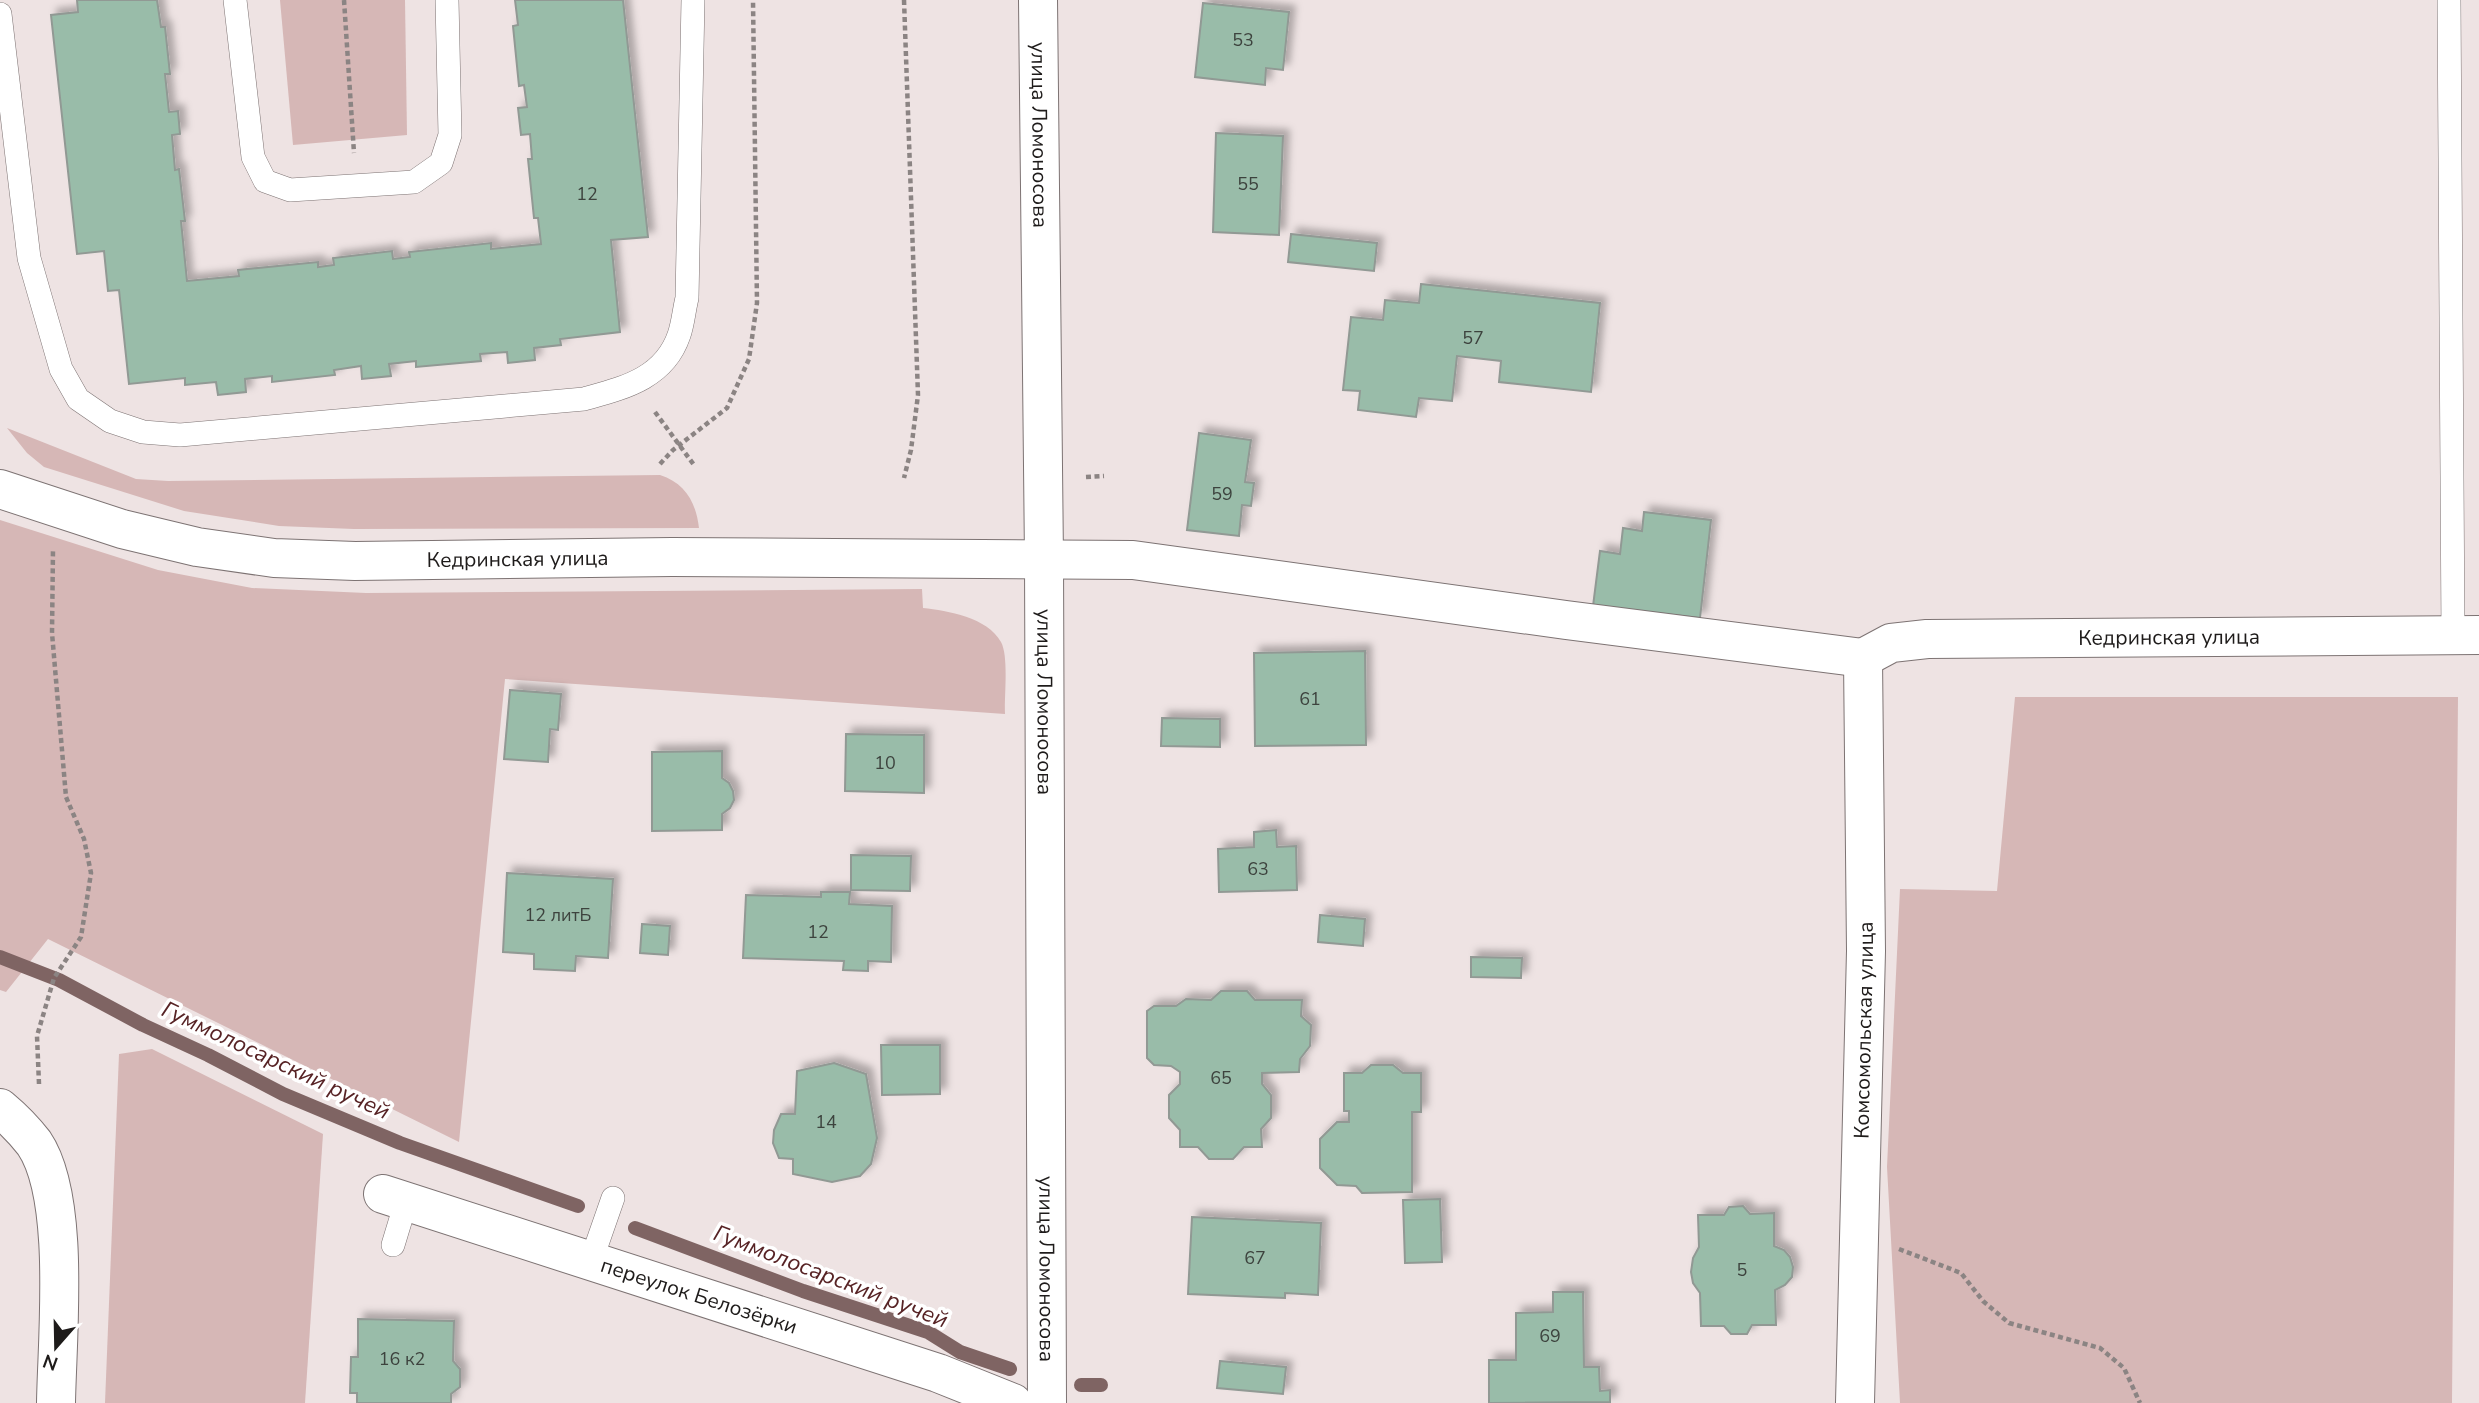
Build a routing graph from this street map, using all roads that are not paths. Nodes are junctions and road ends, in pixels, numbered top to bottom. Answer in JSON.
{"nodes":[{"id":1,"x":235,"y":0,"type":"edge"},
{"id":2,"x":447,"y":0,"type":"edge"},
{"id":3,"x":693,"y":0,"type":"edge"},
{"id":4,"x":1038,"y":0,"type":"edge"},
{"id":5,"x":2449,"y":0,"type":"edge"},
{"id":6,"x":0,"y":14,"type":"edge"},
{"id":7,"x":0,"y":489,"type":"edge"},
{"id":8,"x":1044,"y":559,"type":"junction"},
{"id":9,"x":2466,"y":635,"type":"edge"},
{"id":10,"x":1863,"y":658,"type":"junction"},
{"id":11,"x":0,"y":1108,"type":"edge"},
{"id":12,"x":394,"y":1198,"type":"joint"},
{"id":13,"x":613,"y":1198,"type":"dead end"},
{"id":14,"x":393,"y":1245,"type":"dead end"},
{"id":15,"x":591,"y":1261,"type":"junction"},
{"id":16,"x":56,"y":1403,"type":"edge"},
{"id":17,"x":1013,"y":1403,"type":"edge"},
{"id":18,"x":1047,"y":1403,"type":"edge"},
{"id":19,"x":1855,"y":1403,"type":"edge"}],
"edges":[{"from":1,"to":2,"type":"lane"},
{"from":3,"to":6,"type":"lane"},
{"from":4,"to":8,"type":"street","name":"улица Ломоносова"},
{"from":5,"to":9,"type":"lane"},
{"from":7,"to":8,"type":"street","name":"Кедринская улица"},
{"from":8,"to":10,"type":"street","name":"Кедринская улица"},
{"from":8,"to":18,"type":"street","name":"улица Ломоносова"},
{"from":9,"to":10,"type":"street","name":"Кедринская улица"},
{"from":10,"to":19,"type":"street","name":"Комсомольская улица"},
{"from":11,"to":16,"type":"street"},
{"from":12,"to":14,"type":"lane"},
{"from":12,"to":15,"type":"street","name":"переулок Белозёрки"},
{"from":13,"to":15,"type":"lane"},
{"from":15,"to":17,"type":"street","name":"переулок Белозёрки"}]}
